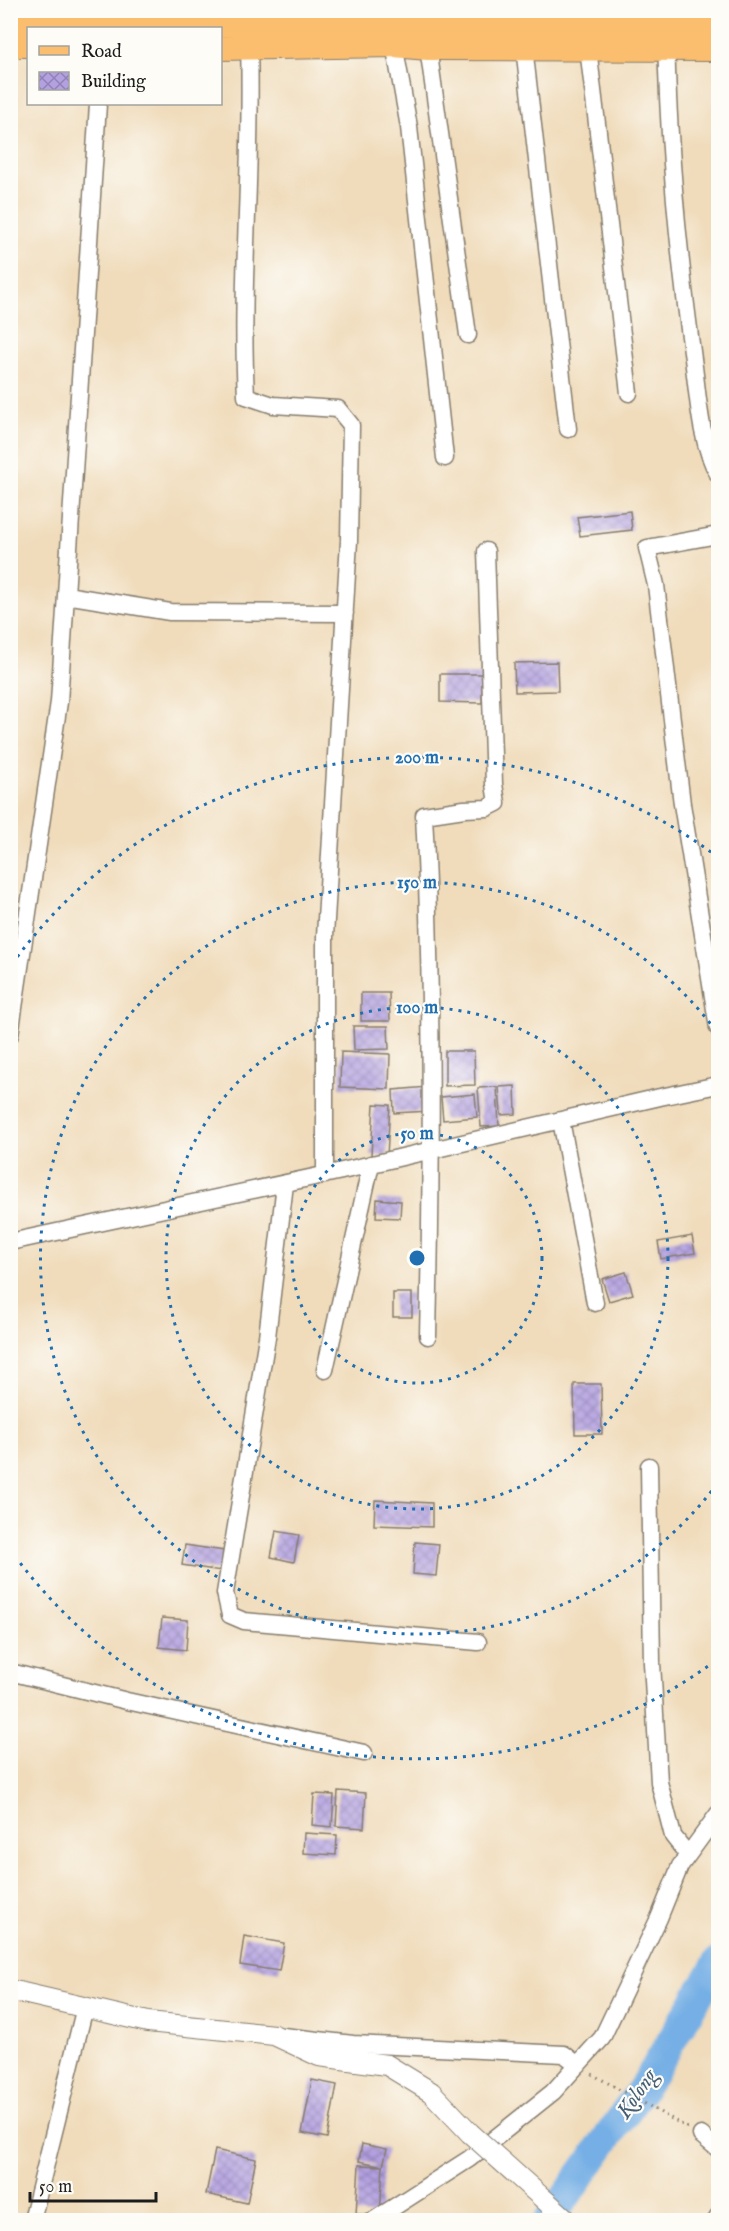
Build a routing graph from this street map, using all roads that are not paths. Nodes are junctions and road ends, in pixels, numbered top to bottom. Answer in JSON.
{"nodes":[{"id":1,"x":10,"y":21,"type":"edge"},
{"id":2,"x":121,"y":21,"type":"edge"},
{"id":3,"x":666,"y":28,"type":"edge"},
{"id":4,"x":718,"y":28,"type":"edge"},
{"id":5,"x":10,"y":44,"type":"edge"},
{"id":6,"x":27,"y":44,"type":"edge"},
{"id":7,"x":394,"y":44,"type":"junction"},
{"id":8,"x":222,"y":47,"type":"edge"},
{"id":9,"x":249,"y":47,"type":"junction"},
{"id":10,"x":428,"y":47,"type":"junction"},
{"id":11,"x":524,"y":47,"type":"junction"},
{"id":12,"x":588,"y":48,"type":"junction"},
{"id":13,"x":718,"y":48,"type":"edge"},
{"id":14,"x":98,"y":105,"type":"edge"},
{"id":15,"x":468,"y":335,"type":"dead end"},
{"id":16,"x":629,"y":393,"type":"dead end"},
{"id":17,"x":568,"y":429,"type":"dead end"},
{"id":18,"x":446,"y":458,"type":"dead end"},
{"id":19,"x":718,"y":474,"type":"edge"},
{"id":20,"x":718,"y":536,"type":"edge"},
{"id":21,"x":486,"y":550,"type":"dead end"},
{"id":22,"x":66,"y":595,"type":"junction"},
{"id":23,"x":345,"y":613,"type":"junction"},
{"id":24,"x":718,"y":1028,"type":"edge"},
{"id":25,"x":10,"y":1035,"type":"edge"},
{"id":26,"x":718,"y":1085,"type":"edge"},
{"id":27,"x":561,"y":1120,"type":"junction"},
{"id":28,"x":432,"y":1150,"type":"junction"},
{"id":29,"x":371,"y":1164,"type":"junction"},
{"id":30,"x":325,"y":1175,"type":"junction"},
{"id":31,"x":285,"y":1184,"type":"junction"},
{"id":32,"x":10,"y":1242,"type":"edge"},
{"id":33,"x":595,"y":1303,"type":"dead end"},
{"id":34,"x":428,"y":1336,"type":"dead end"},
{"id":35,"x":326,"y":1370,"type":"dead end"},
{"id":36,"x":649,"y":1466,"type":"dead end"},
{"id":37,"x":478,"y":1642,"type":"dead end"},
{"id":38,"x":10,"y":1672,"type":"edge"},
{"id":39,"x":364,"y":1753,"type":"dead end"},
{"id":40,"x":718,"y":1814,"type":"edge"},
{"id":41,"x":688,"y":1855,"type":"junction"},
{"id":42,"x":10,"y":1990,"type":"edge"},
{"id":43,"x":85,"y":2007,"type":"junction"},
{"id":44,"x":274,"y":2035,"type":"junction"},
{"id":45,"x":578,"y":2065,"type":"junction"},
{"id":46,"x":701,"y":2135,"type":"road end"},
{"id":47,"x":718,"y":2149,"type":"edge"},
{"id":48,"x":718,"y":2216,"type":"edge"},
{"id":49,"x":32,"y":2220,"type":"edge"},
{"id":50,"x":374,"y":2220,"type":"edge"},
{"id":51,"x":567,"y":2220,"type":"edge"},
{"id":52,"x":716,"y":2220,"type":"edge"}],
"edges":[{"from":1,"to":2,"type":"main road"},
{"from":2,"to":3,"type":"main road"},
{"from":3,"to":4,"type":"main road"},
{"from":3,"to":12,"type":"main road"},
{"from":3,"to":13,"type":"main road"},
{"from":3,"to":19,"type":"street"},
{"from":5,"to":6,"type":"main road"},
{"from":7,"to":9,"type":"main road"},
{"from":7,"to":10,"type":"main road"},
{"from":7,"to":18,"type":"street"},
{"from":8,"to":9,"type":"main road"},
{"from":9,"to":23,"type":"street"},
{"from":10,"to":11,"type":"main road"},
{"from":10,"to":15,"type":"street"},
{"from":11,"to":12,"type":"main road"},
{"from":11,"to":17,"type":"street"},
{"from":12,"to":16,"type":"street"},
{"from":14,"to":22,"type":"street"},
{"from":20,"to":24,"type":"street"},
{"from":21,"to":28,"type":"street"},
{"from":22,"to":23,"type":"street"},
{"from":22,"to":25,"type":"street"},
{"from":23,"to":30,"type":"street"},
{"from":26,"to":27,"type":"street"},
{"from":27,"to":28,"type":"street"},
{"from":27,"to":33,"type":"street"},
{"from":28,"to":29,"type":"street"},
{"from":28,"to":34,"type":"street"},
{"from":29,"to":30,"type":"street"},
{"from":29,"to":35,"type":"street"},
{"from":30,"to":31,"type":"street"},
{"from":31,"to":32,"type":"street"},
{"from":31,"to":37,"type":"street"},
{"from":36,"to":41,"type":"street"},
{"from":38,"to":39,"type":"street"},
{"from":40,"to":41,"type":"street"},
{"from":41,"to":45,"type":"street"},
{"from":42,"to":43,"type":"street"},
{"from":43,"to":44,"type":"street"},
{"from":43,"to":49,"type":"street"},
{"from":44,"to":45,"type":"street"},
{"from":44,"to":51,"type":"street","bridge":true},
{"from":45,"to":50,"type":"street"},
{"from":46,"to":47,"type":"street"},
{"from":48,"to":52,"type":"street"}]}
